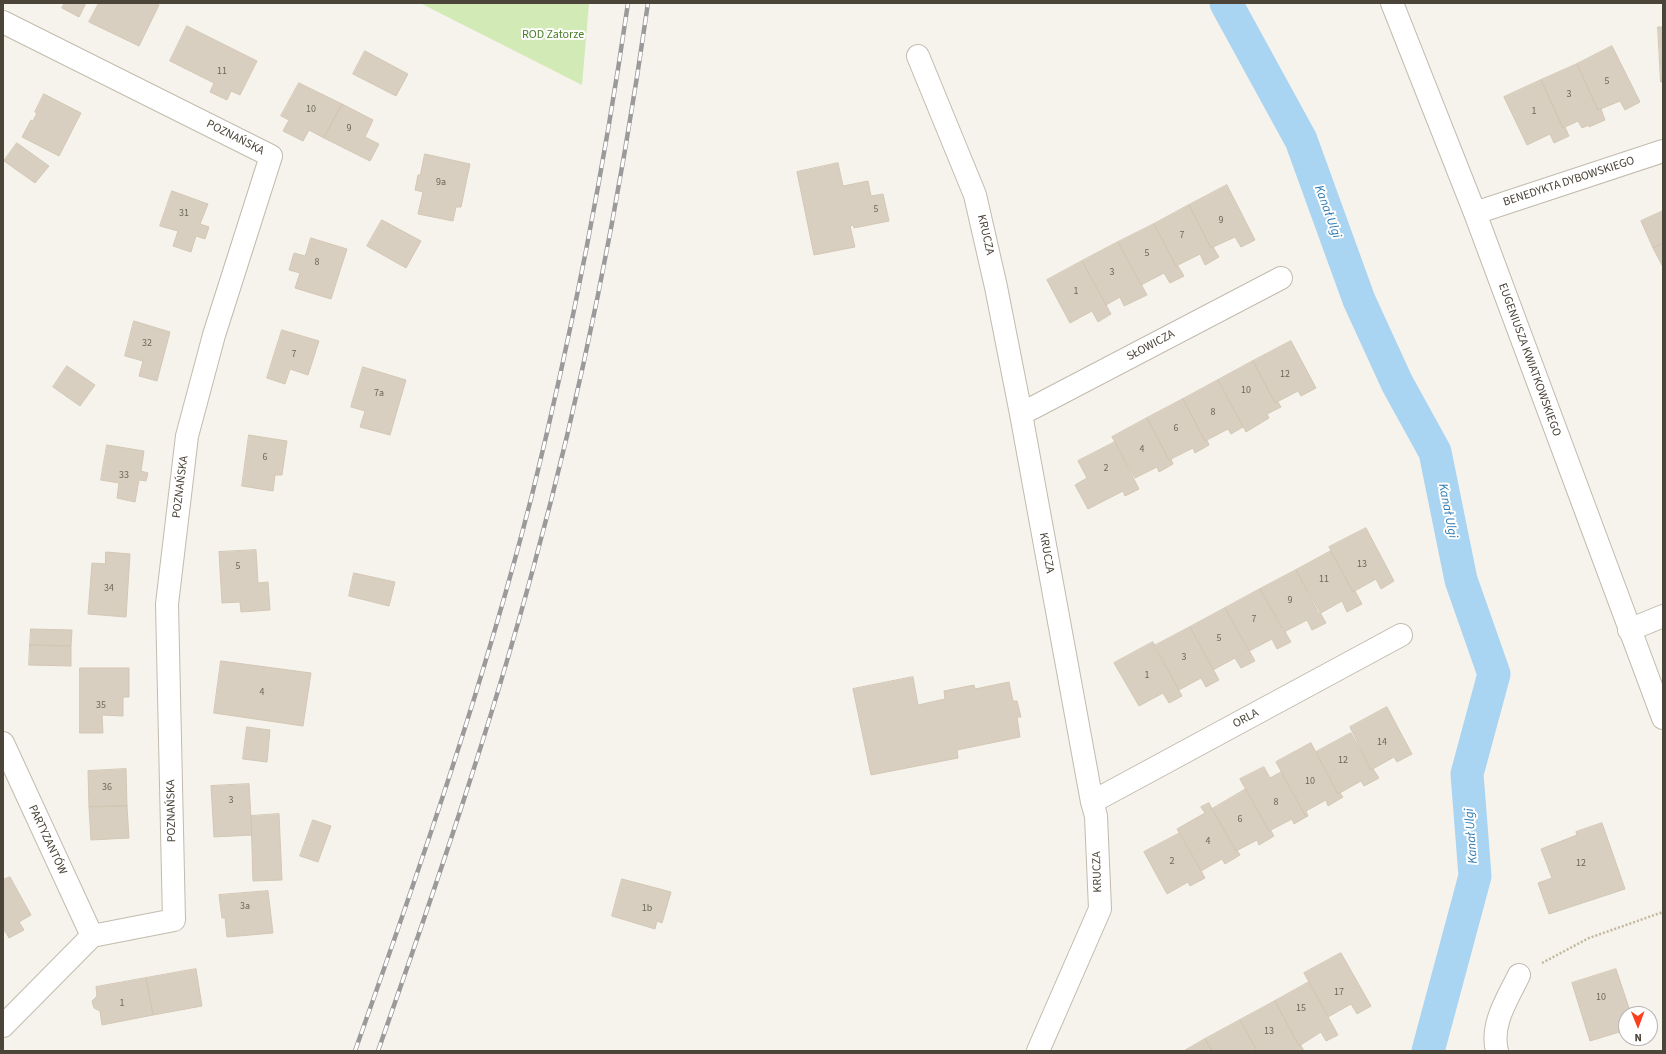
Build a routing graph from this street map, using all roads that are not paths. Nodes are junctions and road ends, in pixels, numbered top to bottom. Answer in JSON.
{"nodes":[{"id":1,"x":1392,"y":3,"type":"edge"},
{"id":2,"x":3,"y":22,"type":"edge"},
{"id":3,"x":918,"y":56,"type":"dead end"},
{"id":4,"x":1663,"y":151,"type":"edge"},
{"id":5,"x":1475,"y":213,"type":"junction"},
{"id":6,"x":1281,"y":278,"type":"dead end"},
{"id":7,"x":1021,"y":414,"type":"junction"},
{"id":8,"x":1663,"y":616,"type":"edge"},
{"id":9,"x":1629,"y":630,"type":"junction"},
{"id":10,"x":1401,"y":635,"type":"dead end"},
{"id":11,"x":1663,"y":718,"type":"edge"},
{"id":12,"x":3,"y":743,"type":"edge"},
{"id":13,"x":1092,"y":802,"type":"junction"},
{"id":14,"x":92,"y":936,"type":"junction"},
{"id":15,"x":1519,"y":975,"type":"road end"},
{"id":16,"x":3,"y":1026,"type":"edge"},
{"id":17,"x":1038,"y":1051,"type":"edge"},
{"id":18,"x":1497,"y":1051,"type":"edge"}],
"edges":[{"from":1,"to":5,"type":"street","name":"EUGENIUSZA KWIATKOWSKIEGO"},
{"from":2,"to":14,"type":"street","name":"POZNAŃSKA"},
{"from":3,"to":7,"type":"street","name":"KRUCZA"},
{"from":4,"to":5,"type":"street","name":"BENEDYKTA DYBOWSKIEGO"},
{"from":5,"to":9,"type":"street","name":"EUGENIUSZA KWIATKOWSKIEGO"},
{"from":6,"to":7,"type":"street","name":"SŁOWICZA"},
{"from":7,"to":13,"type":"street","name":"KRUCZA"},
{"from":8,"to":9,"type":"street"},
{"from":9,"to":11,"type":"street","name":"EUGENIUSZA KWIATKOWSKIEGO"},
{"from":10,"to":13,"type":"street","name":"ORLA"},
{"from":12,"to":14,"type":"street","name":"PARTYZANTÓW"},
{"from":13,"to":17,"type":"street","name":"KRUCZA"},
{"from":14,"to":16,"type":"street"},
{"from":15,"to":18,"type":"street"}]}
